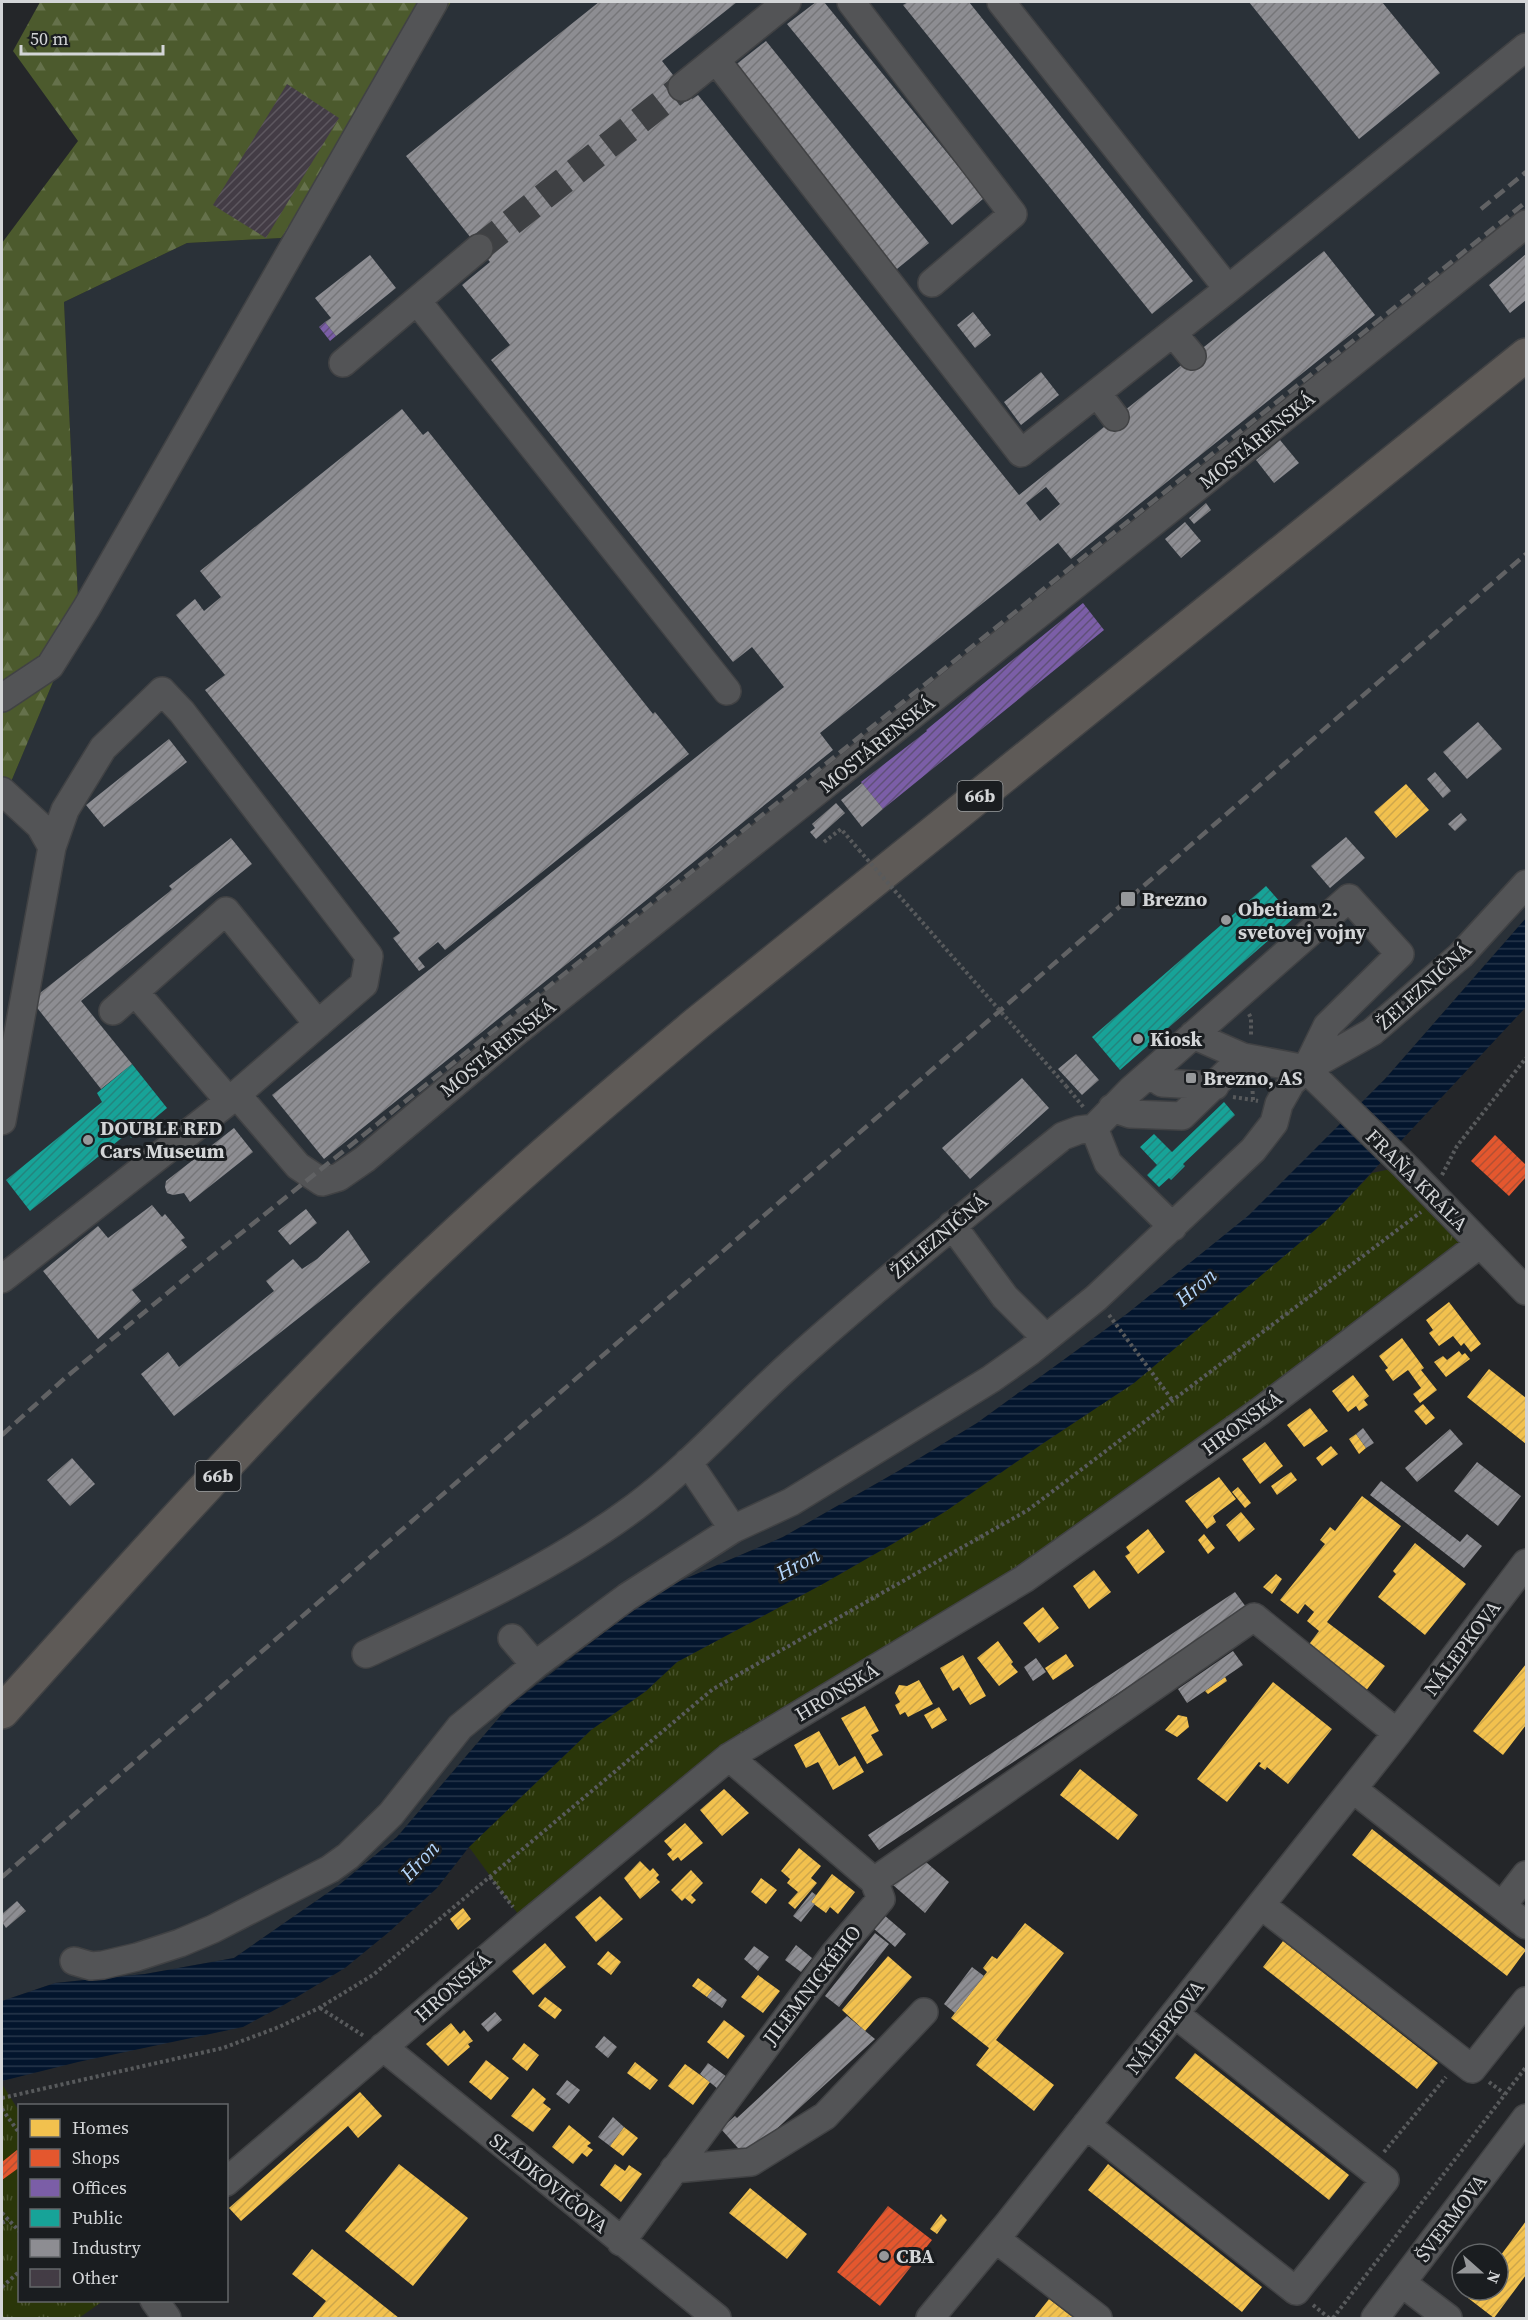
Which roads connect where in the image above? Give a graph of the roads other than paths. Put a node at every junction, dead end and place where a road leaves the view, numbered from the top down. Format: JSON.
{"nodes":[{"id":1,"x":434,"y":2,"type":"edge"},
{"id":2,"x":850,"y":2,"type":"edge"},
{"id":3,"x":1001,"y":2,"type":"edge"},
{"id":4,"x":795,"y":5,"type":"edge"},
{"id":5,"x":1527,"y":47,"type":"edge"},
{"id":6,"x":716,"y":60,"type":"junction"},
{"id":7,"x":682,"y":87,"type":"tunnel mouth"},
{"id":8,"x":1527,"y":224,"type":"edge"},
{"id":9,"x":479,"y":248,"type":"tunnel mouth"},
{"id":10,"x":932,"y":283,"type":"dead end"},
{"id":11,"x":1228,"y":289,"type":"junction"},
{"id":12,"x":417,"y":301,"type":"junction"},
{"id":13,"x":1173,"y":333,"type":"junction"},
{"id":14,"x":1527,"y":355,"type":"edge"},
{"id":15,"x":1192,"y":356,"type":"dead end"},
{"id":16,"x":343,"y":363,"type":"dead end"},
{"id":17,"x":1097,"y":393,"type":"junction"},
{"id":18,"x":1116,"y":417,"type":"dead end"},
{"id":19,"x":727,"y":691,"type":"dead end"},
{"id":20,"x":2,"y":698,"type":"edge"},
{"id":21,"x":2,"y":791,"type":"edge"},
{"id":22,"x":52,"y":847,"type":"junction"},
{"id":23,"x":1527,"y":884,"type":"edge"},
{"id":24,"x":135,"y":992,"type":"junction"},
{"id":25,"x":113,"y":1011,"type":"dead end"},
{"id":26,"x":318,"y":1024,"type":"junction"},
{"id":27,"x":1193,"y":1035,"type":"junction"},
{"id":28,"x":1306,"y":1069,"type":"junction"},
{"id":29,"x":1221,"y":1080,"type":"junction"},
{"id":30,"x":1140,"y":1083,"type":"junction"},
{"id":31,"x":233,"y":1098,"type":"junction"},
{"id":32,"x":2,"y":1121,"type":"edge"},
{"id":33,"x":1094,"y":1128,"type":"junction"},
{"id":34,"x":952,"y":1225,"type":"junction"},
{"id":35,"x":1173,"y":1227,"type":"junction"},
{"id":36,"x":1480,"y":1244,"type":"junction"},
{"id":37,"x":2,"y":1279,"type":"edge"},
{"id":38,"x":1525,"y":1286,"type":"edge"},
{"id":39,"x":1046,"y":1338,"type":"junction"},
{"id":40,"x":688,"y":1462,"type":"junction"},
{"id":41,"x":733,"y":1529,"type":"junction"},
{"id":42,"x":1527,"y":1563,"type":"edge"},
{"id":43,"x":512,"y":1638,"type":"dead end"},
{"id":44,"x":366,"y":1654,"type":"dead end"},
{"id":45,"x":535,"y":1665,"type":"junction"},
{"id":46,"x":2,"y":1712,"type":"edge"},
{"id":47,"x":1397,"y":1733,"type":"junction"},
{"id":48,"x":729,"y":1757,"type":"junction"},
{"id":49,"x":1353,"y":1789,"type":"junction"},
{"id":50,"x":1527,"y":1875,"type":"edge"},
{"id":51,"x":874,"y":1881,"type":"junction"},
{"id":52,"x":1261,"y":1905,"type":"junction"},
{"id":53,"x":1502,"y":1906,"type":"junction"},
{"id":54,"x":1527,"y":1925,"type":"edge"},
{"id":55,"x":74,"y":1961,"type":"dead end"},
{"id":56,"x":1527,"y":2001,"type":"edge"},
{"id":57,"x":924,"y":2012,"type":"dead end"},
{"id":58,"x":1175,"y":2014,"type":"junction"},
{"id":59,"x":383,"y":2047,"type":"junction"},
{"id":60,"x":1527,"y":2118,"type":"edge"},
{"id":61,"x":1086,"y":2125,"type":"junction"},
{"id":62,"x":674,"y":2169,"type":"junction"},
{"id":63,"x":228,"y":2180,"type":"edge"},
{"id":64,"x":996,"y":2239,"type":"junction"},
{"id":65,"x":621,"y":2242,"type":"junction"},
{"id":66,"x":1402,"y":2283,"type":"junction"},
{"id":67,"x":155,"y":2302,"type":"edge"},
{"id":68,"x":167,"y":2319,"type":"edge"},
{"id":69,"x":717,"y":2319,"type":"edge"},
{"id":70,"x":930,"y":2319,"type":"edge"},
{"id":71,"x":1098,"y":2319,"type":"edge"},
{"id":72,"x":1375,"y":2319,"type":"edge"},
{"id":73,"x":1448,"y":2319,"type":"edge"}],
"edges":[{"from":1,"to":20,"type":"street"},
{"from":2,"to":10,"type":"street"},
{"from":3,"to":11,"type":"street"},
{"from":4,"to":6,"type":"street"},
{"from":5,"to":11,"type":"street"},
{"from":6,"to":7,"type":"street"},
{"from":6,"to":17,"type":"street"},
{"from":8,"to":31,"type":"street","name":"MOSTÁRENSKÁ"},
{"from":9,"to":12,"type":"street"},
{"from":11,"to":13,"type":"street"},
{"from":12,"to":16,"type":"street"},
{"from":12,"to":19,"type":"street"},
{"from":13,"to":15,"type":"street"},
{"from":13,"to":17,"type":"street"},
{"from":14,"to":46,"type":"main road","number":"66b"},
{"from":17,"to":18,"type":"street"},
{"from":21,"to":22,"type":"street"},
{"from":22,"to":26,"type":"street"},
{"from":22,"to":32,"type":"street"},
{"from":23,"to":28,"type":"street","name":"ŽELEZNIČNÁ"},
{"from":24,"to":25,"type":"street"},
{"from":24,"to":26,"type":"street"},
{"from":24,"to":31,"type":"street","name":"MOSTÁRENSKÁ"},
{"from":26,"to":31,"type":"street"},
{"from":27,"to":28,"type":"street","name":"ŽELEZNIČNÁ"},
{"from":27,"to":29,"type":"street"},
{"from":27,"to":30,"type":"street","name":"ŽELEZNIČNÁ"},
{"from":28,"to":29,"type":"street"},
{"from":28,"to":35,"type":"street"},
{"from":28,"to":36,"type":"street","name":"FRAŇA KRÁĽA"},
{"from":29,"to":30,"type":"street"},
{"from":29,"to":30,"type":"street"},
{"from":30,"to":33,"type":"street","name":"ŽELEZNIČNÁ"},
{"from":31,"to":37,"type":"street"},
{"from":33,"to":34,"type":"street","name":"ŽELEZNIČNÁ"},
{"from":33,"to":35,"type":"street"},
{"from":34,"to":39,"type":"street"},
{"from":34,"to":40,"type":"street","name":"ŽELEZNIČNÁ"},
{"from":35,"to":39,"type":"street"},
{"from":36,"to":38,"type":"street","name":"FRAŇA KRÁĽA"},
{"from":36,"to":48,"type":"street","name":"HRONSKÁ"},
{"from":39,"to":41,"type":"street"},
{"from":40,"to":41,"type":"street"},
{"from":40,"to":44,"type":"street","name":"ŽELEZNIČNÁ"},
{"from":41,"to":45,"type":"street"},
{"from":42,"to":47,"type":"street","name":"NÁLEPKOVA"},
{"from":43,"to":45,"type":"street"},
{"from":45,"to":55,"type":"street"},
{"from":47,"to":49,"type":"street","name":"NÁLEPKOVA"},
{"from":47,"to":51,"type":"street"},
{"from":48,"to":51,"type":"street"},
{"from":48,"to":59,"type":"street","name":"HRONSKÁ"},
{"from":49,"to":52,"type":"street","name":"NÁLEPKOVA"},
{"from":49,"to":53,"type":"street"},
{"from":50,"to":53,"type":"street"},
{"from":51,"to":62,"type":"street","name":"JILEMNICKÉHO"},
{"from":52,"to":56,"type":"street"},
{"from":52,"to":58,"type":"street","name":"NÁLEPKOVA"},
{"from":53,"to":54,"type":"street"},
{"from":57,"to":62,"type":"street"},
{"from":58,"to":61,"type":"street","name":"NÁLEPKOVA"},
{"from":58,"to":61,"type":"street"},
{"from":59,"to":63,"type":"street","name":"HRONSKÁ"},
{"from":59,"to":65,"type":"street","name":"SLÁDKOVIČOVA"},
{"from":60,"to":66,"type":"street","name":"ŠVERMOVA"},
{"from":61,"to":64,"type":"street","name":"NÁLEPKOVA"},
{"from":62,"to":65,"type":"street","name":"JILEMNICKÉHO"},
{"from":64,"to":70,"type":"street","name":"NÁLEPKOVA"},
{"from":64,"to":71,"type":"street"},
{"from":65,"to":69,"type":"street","name":"SLÁDKOVIČOVA"},
{"from":66,"to":72,"type":"street","name":"ŠVERMOVA"},
{"from":66,"to":73,"type":"street"},
{"from":67,"to":68,"type":"street"}]}
